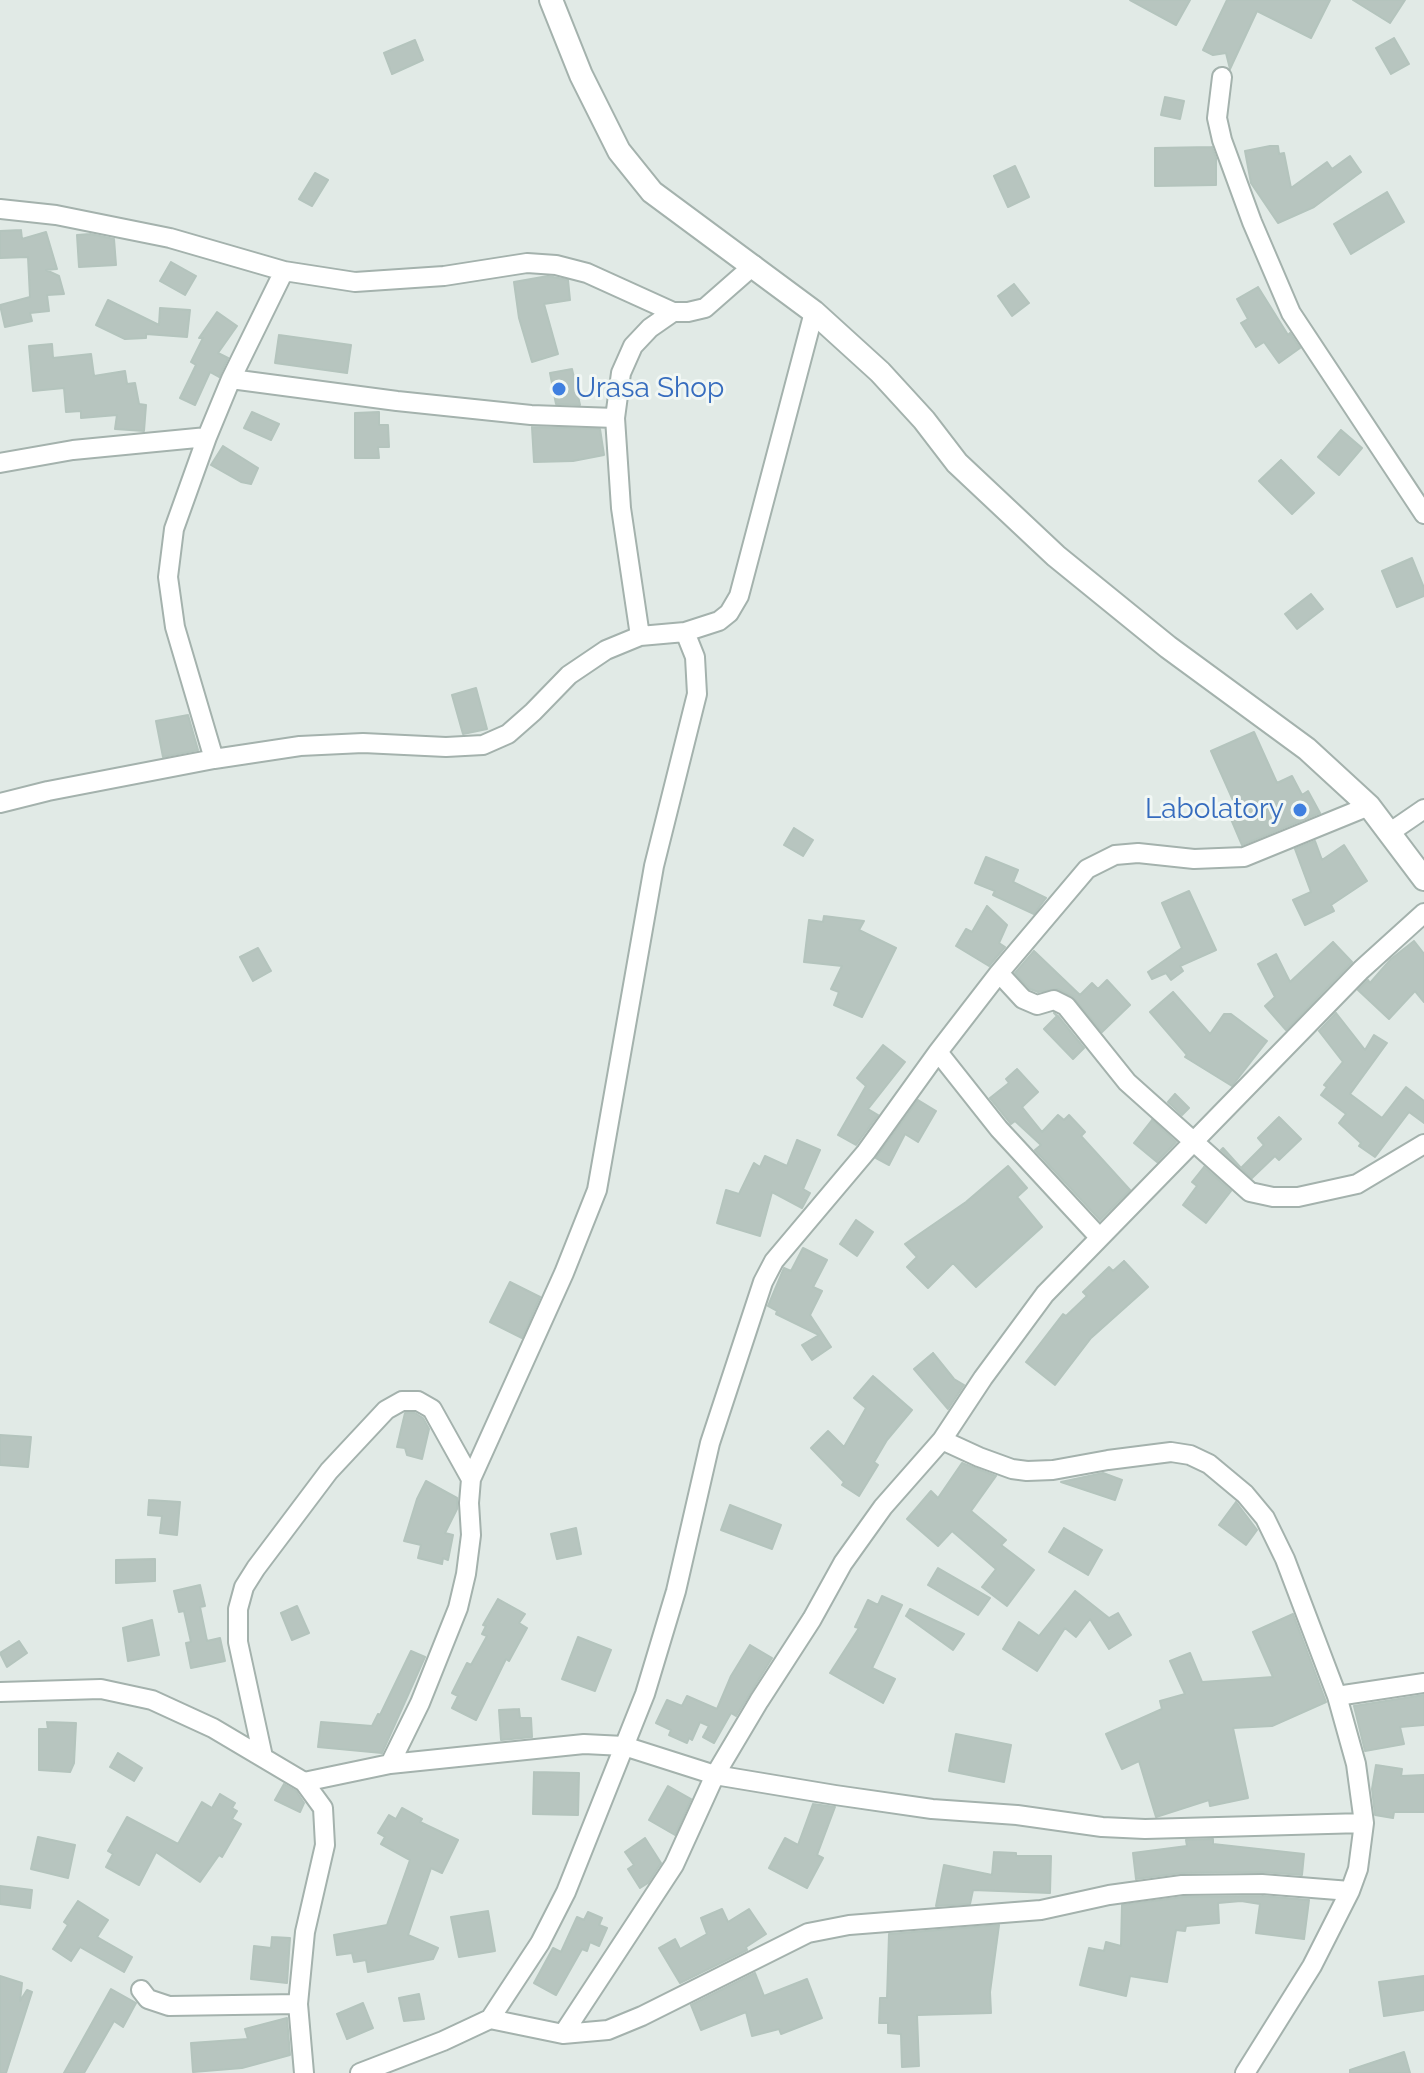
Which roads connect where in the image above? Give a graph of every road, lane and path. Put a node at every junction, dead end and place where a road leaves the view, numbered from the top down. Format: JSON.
{"nodes":[{"id":1,"x":551,"y":0,"type":"edge"},
{"id":2,"x":1222,"y":77,"type":"dead end"},
{"id":3,"x":0,"y":209,"type":"edge"},
{"id":4,"x":754,"y":265,"type":"junction"},
{"id":5,"x":284,"y":271,"type":"junction"},
{"id":6,"x":673,"y":312,"type":"junction"},
{"id":7,"x":814,"y":312,"type":"junction"},
{"id":8,"x":231,"y":379,"type":"junction"},
{"id":9,"x":615,"y":418,"type":"junction"},
{"id":10,"x":207,"y":437,"type":"junction"},
{"id":11,"x":0,"y":463,"type":"edge"},
{"id":12,"x":1424,"y":514,"type":"edge"},
{"id":13,"x":685,"y":632,"type":"junction"},
{"id":14,"x":640,"y":636,"type":"junction"},
{"id":15,"x":214,"y":759,"type":"junction"},
{"id":16,"x":0,"y":803,"type":"edge"},
{"id":17,"x":1369,"y":806,"type":"junction"},
{"id":18,"x":1424,"y":809,"type":"edge"},
{"id":19,"x":1389,"y":833,"type":"junction"},
{"id":20,"x":1424,"y":879,"type":"edge"},
{"id":21,"x":1424,"y":913,"type":"edge"},
{"id":22,"x":999,"y":973,"type":"junction"},
{"id":23,"x":938,"y":1052,"type":"junction"},
{"id":24,"x":1194,"y":1141,"type":"junction"},
{"id":25,"x":1424,"y":1144,"type":"edge"},
{"id":26,"x":1099,"y":1237,"type":"junction"},
{"id":27,"x":942,"y":1440,"type":"junction"},
{"id":28,"x":471,"y":1479,"type":"junction"},
{"id":29,"x":1424,"y":1683,"type":"edge"},
{"id":30,"x":0,"y":1692,"type":"edge"},
{"id":31,"x":1337,"y":1696,"type":"junction"},
{"id":32,"x":624,"y":1746,"type":"junction"},
{"id":33,"x":263,"y":1757,"type":"junction"},
{"id":34,"x":390,"y":1764,"type":"junction"},
{"id":35,"x":715,"y":1775,"type":"junction"},
{"id":36,"x":304,"y":1782,"type":"junction"},
{"id":37,"x":1364,"y":1823,"type":"junction"},
{"id":38,"x":1350,"y":1891,"type":"junction"},
{"id":39,"x":141,"y":1990,"type":"dead end"},
{"id":40,"x":298,"y":2004,"type":"junction"},
{"id":41,"x":490,"y":2019,"type":"junction"},
{"id":42,"x":563,"y":2034,"type":"junction"},
{"id":43,"x":304,"y":2073,"type":"edge"},
{"id":44,"x":360,"y":2073,"type":"edge"},
{"id":45,"x":1245,"y":2073,"type":"edge"}],
"edges":[{"from":1,"to":4,"type":"street"},
{"from":2,"to":12,"type":"street"},
{"from":3,"to":5,"type":"street"},
{"from":4,"to":6,"type":"street"},
{"from":4,"to":7,"type":"street"},
{"from":5,"to":6,"type":"street"},
{"from":5,"to":8,"type":"street"},
{"from":6,"to":9,"type":"street"},
{"from":7,"to":13,"type":"street"},
{"from":7,"to":17,"type":"street"},
{"from":8,"to":9,"type":"street"},
{"from":8,"to":10,"type":"street"},
{"from":9,"to":14,"type":"street"},
{"from":10,"to":11,"type":"street"},
{"from":10,"to":15,"type":"street"},
{"from":13,"to":14,"type":"street"},
{"from":13,"to":28,"type":"street"},
{"from":14,"to":15,"type":"street"},
{"from":15,"to":16,"type":"street"},
{"from":17,"to":19,"type":"street"},
{"from":17,"to":22,"type":"street"},
{"from":18,"to":19,"type":"street"},
{"from":19,"to":20,"type":"street"},
{"from":21,"to":24,"type":"street"},
{"from":22,"to":23,"type":"street"},
{"from":22,"to":24,"type":"street"},
{"from":23,"to":26,"type":"street"},
{"from":23,"to":32,"type":"street"},
{"from":24,"to":25,"type":"street"},
{"from":24,"to":26,"type":"street"},
{"from":26,"to":27,"type":"street"},
{"from":27,"to":31,"type":"street"},
{"from":27,"to":35,"type":"street"},
{"from":28,"to":33,"type":"street"},
{"from":28,"to":34,"type":"street"},
{"from":29,"to":31,"type":"street"},
{"from":30,"to":33,"type":"street"},
{"from":31,"to":37,"type":"street"},
{"from":32,"to":34,"type":"street"},
{"from":32,"to":35,"type":"street"},
{"from":32,"to":41,"type":"street"},
{"from":33,"to":36,"type":"street"},
{"from":34,"to":36,"type":"street"},
{"from":35,"to":37,"type":"street"},
{"from":35,"to":42,"type":"street"},
{"from":36,"to":40,"type":"street"},
{"from":37,"to":38,"type":"street"},
{"from":38,"to":42,"type":"street"},
{"from":38,"to":45,"type":"street"},
{"from":39,"to":40,"type":"street"},
{"from":40,"to":43,"type":"street"},
{"from":41,"to":42,"type":"street"},
{"from":41,"to":44,"type":"street"}]}
